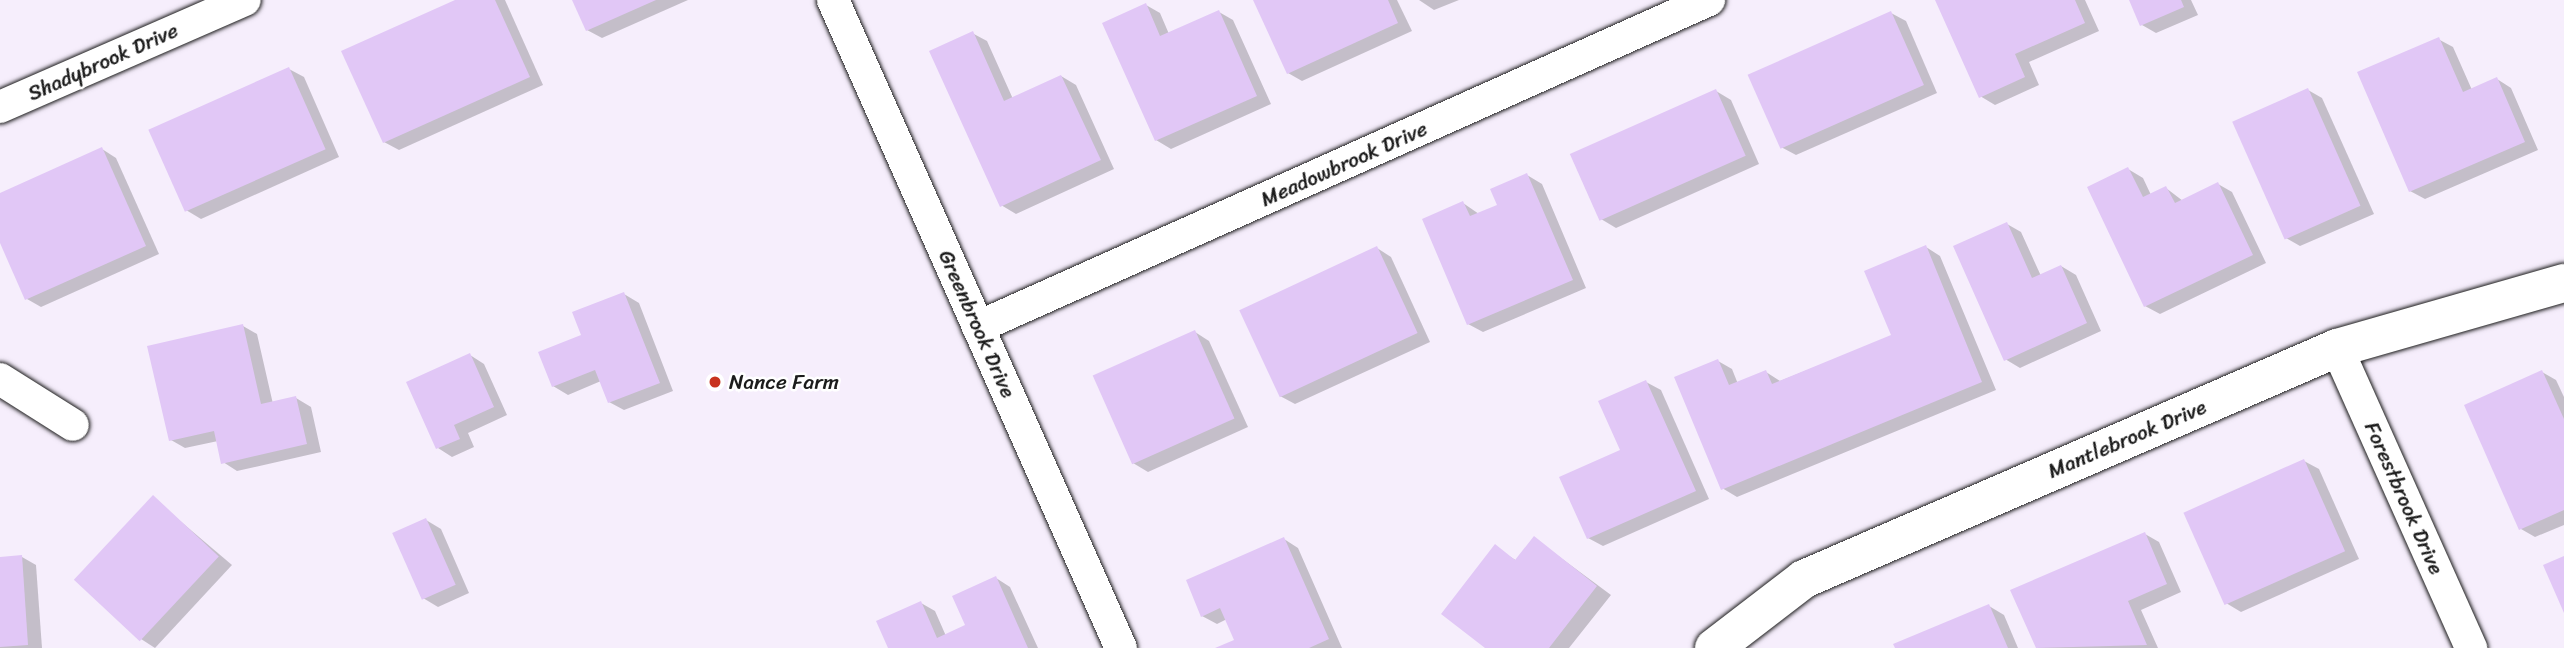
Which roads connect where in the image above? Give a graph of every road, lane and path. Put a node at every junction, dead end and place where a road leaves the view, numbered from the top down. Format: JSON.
{"nodes":[{"id":1,"x":245,"y":0,"type":"edge"},
{"id":2,"x":832,"y":0,"type":"edge"},
{"id":3,"x":1709,"y":0,"type":"edge"},
{"id":4,"x":0,"y":107,"type":"edge"},
{"id":5,"x":2564,"y":283,"type":"edge"},
{"id":6,"x":978,"y":327,"type":"junction"},
{"id":7,"x":2337,"y":348,"type":"junction"},
{"id":8,"x":0,"y":379,"type":"edge"},
{"id":9,"x":73,"y":425,"type":"dead end"},
{"id":10,"x":1121,"y":648,"type":"edge"},
{"id":11,"x":1714,"y":648,"type":"edge"},
{"id":12,"x":2471,"y":648,"type":"edge"}],
"edges":[{"from":1,"to":4,"type":"street","name":"Shadybrook Drive"},
{"from":2,"to":6,"type":"street","name":"Greenbrook Drive"},
{"from":3,"to":6,"type":"street","name":"Meadowbrook Drive"},
{"from":5,"to":7,"type":"street","name":"Mantlebrook Drive"},
{"from":6,"to":10,"type":"street","name":"Greenbrook Drive"},
{"from":7,"to":11,"type":"street","name":"Mantlebrook Drive"},
{"from":7,"to":12,"type":"street","name":"Forestbrook Drive"},
{"from":8,"to":9,"type":"street"}]}
